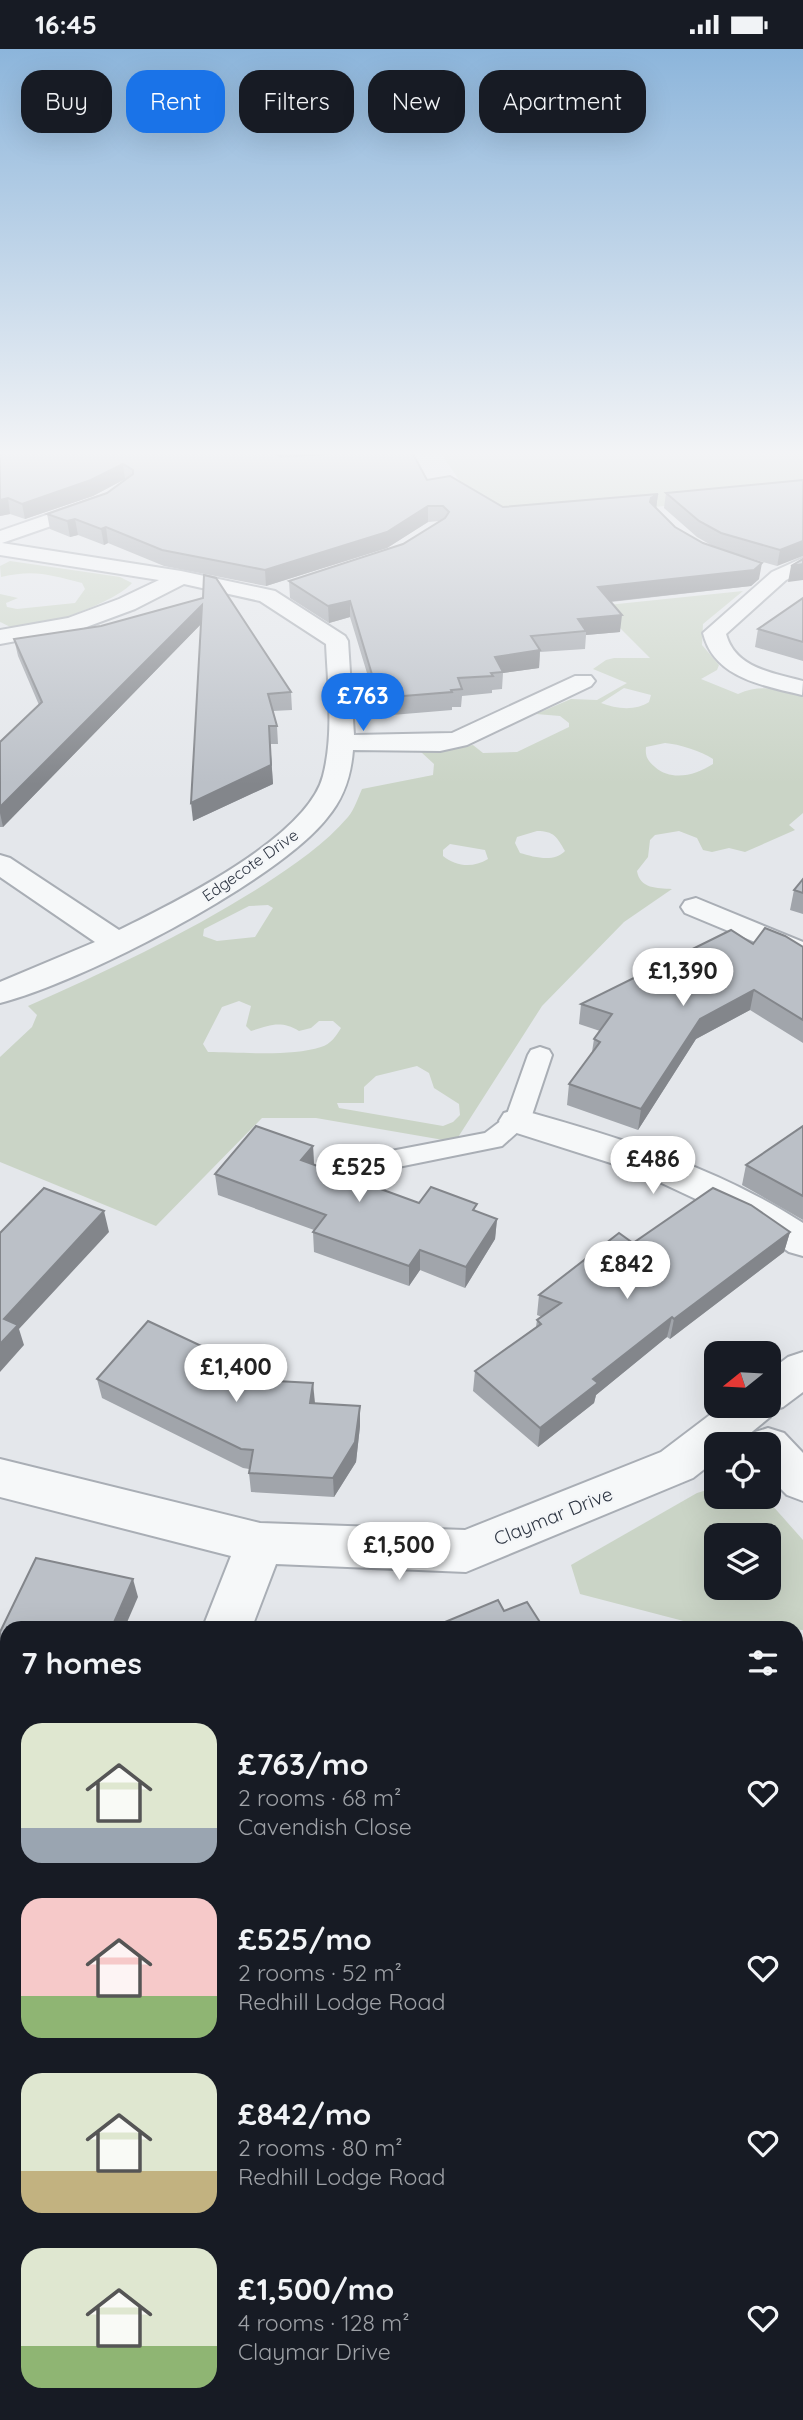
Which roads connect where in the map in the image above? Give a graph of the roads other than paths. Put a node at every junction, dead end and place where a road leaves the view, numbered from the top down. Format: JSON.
{"nodes":[{"id":1,"x":91,"y":563,"type":"edge"},
{"id":2,"x":803,"y":564,"type":"edge"},
{"id":3,"x":752,"y":569,"type":"edge"},
{"id":4,"x":181,"y":576,"type":"junction"},
{"id":5,"x":779,"y":576,"type":"junction"},
{"id":6,"x":292,"y":588,"type":"edge"},
{"id":7,"x":267,"y":596,"type":"junction"},
{"id":8,"x":0,"y":637,"type":"edge"},
{"id":9,"x":583,"y":681,"type":"dead end"},
{"id":10,"x":802,"y":688,"type":"edge"},
{"id":11,"x":340,"y":742,"type":"junction"},
{"id":12,"x":0,"y":864,"type":"edge"},
{"id":13,"x":696,"y":907,"type":"dead end"},
{"id":14,"x":117,"y":943,"type":"junction"},
{"id":15,"x":803,"y":953,"type":"edge"},
{"id":16,"x":0,"y":993,"type":"edge"},
{"id":17,"x":540,"y":1055,"type":"dead end"},
{"id":18,"x":517,"y":1121,"type":"junction"},
{"id":19,"x":344,"y":1169,"type":"dead end"},
{"id":20,"x":803,"y":1242,"type":"edge"},
{"id":21,"x":803,"y":1369,"type":"edge"},
{"id":22,"x":760,"y":1421,"type":"edge"},
{"id":23,"x":0,"y":1478,"type":"edge"},
{"id":24,"x":803,"y":1482,"type":"edge"},
{"id":25,"x":260,"y":1543,"type":"junction"},
{"id":26,"x":230,"y":1621,"type":"edge"}],
"edges":[{"from":1,"to":4,"type":"street","name":"Edgecote Drive"},
{"from":2,"to":5,"type":"street"},
{"from":3,"to":5,"type":"street"},
{"from":4,"to":7,"type":"street","name":"Edgecote Drive"},
{"from":4,"to":8,"type":"street"},
{"from":5,"to":10,"type":"street"},
{"from":6,"to":7,"type":"street"},
{"from":7,"to":11,"type":"street","name":"Edgecote Drive"},
{"from":9,"to":11,"type":"street"},
{"from":11,"to":14,"type":"street","name":"Edgecote Drive"},
{"from":12,"to":14,"type":"street"},
{"from":13,"to":15,"type":"street"},
{"from":14,"to":16,"type":"street","name":"Edgecote Drive"},
{"from":17,"to":18,"type":"lane"},
{"from":18,"to":19,"type":"lane"},
{"from":18,"to":20,"type":"street"},
{"from":21,"to":22,"type":"street","name":"Claymar Drive"},
{"from":22,"to":24,"type":"street"},
{"from":22,"to":25,"type":"street","name":"Claymar Drive"},
{"from":23,"to":25,"type":"street","name":"Claymar Drive"},
{"from":25,"to":26,"type":"street"}]}
